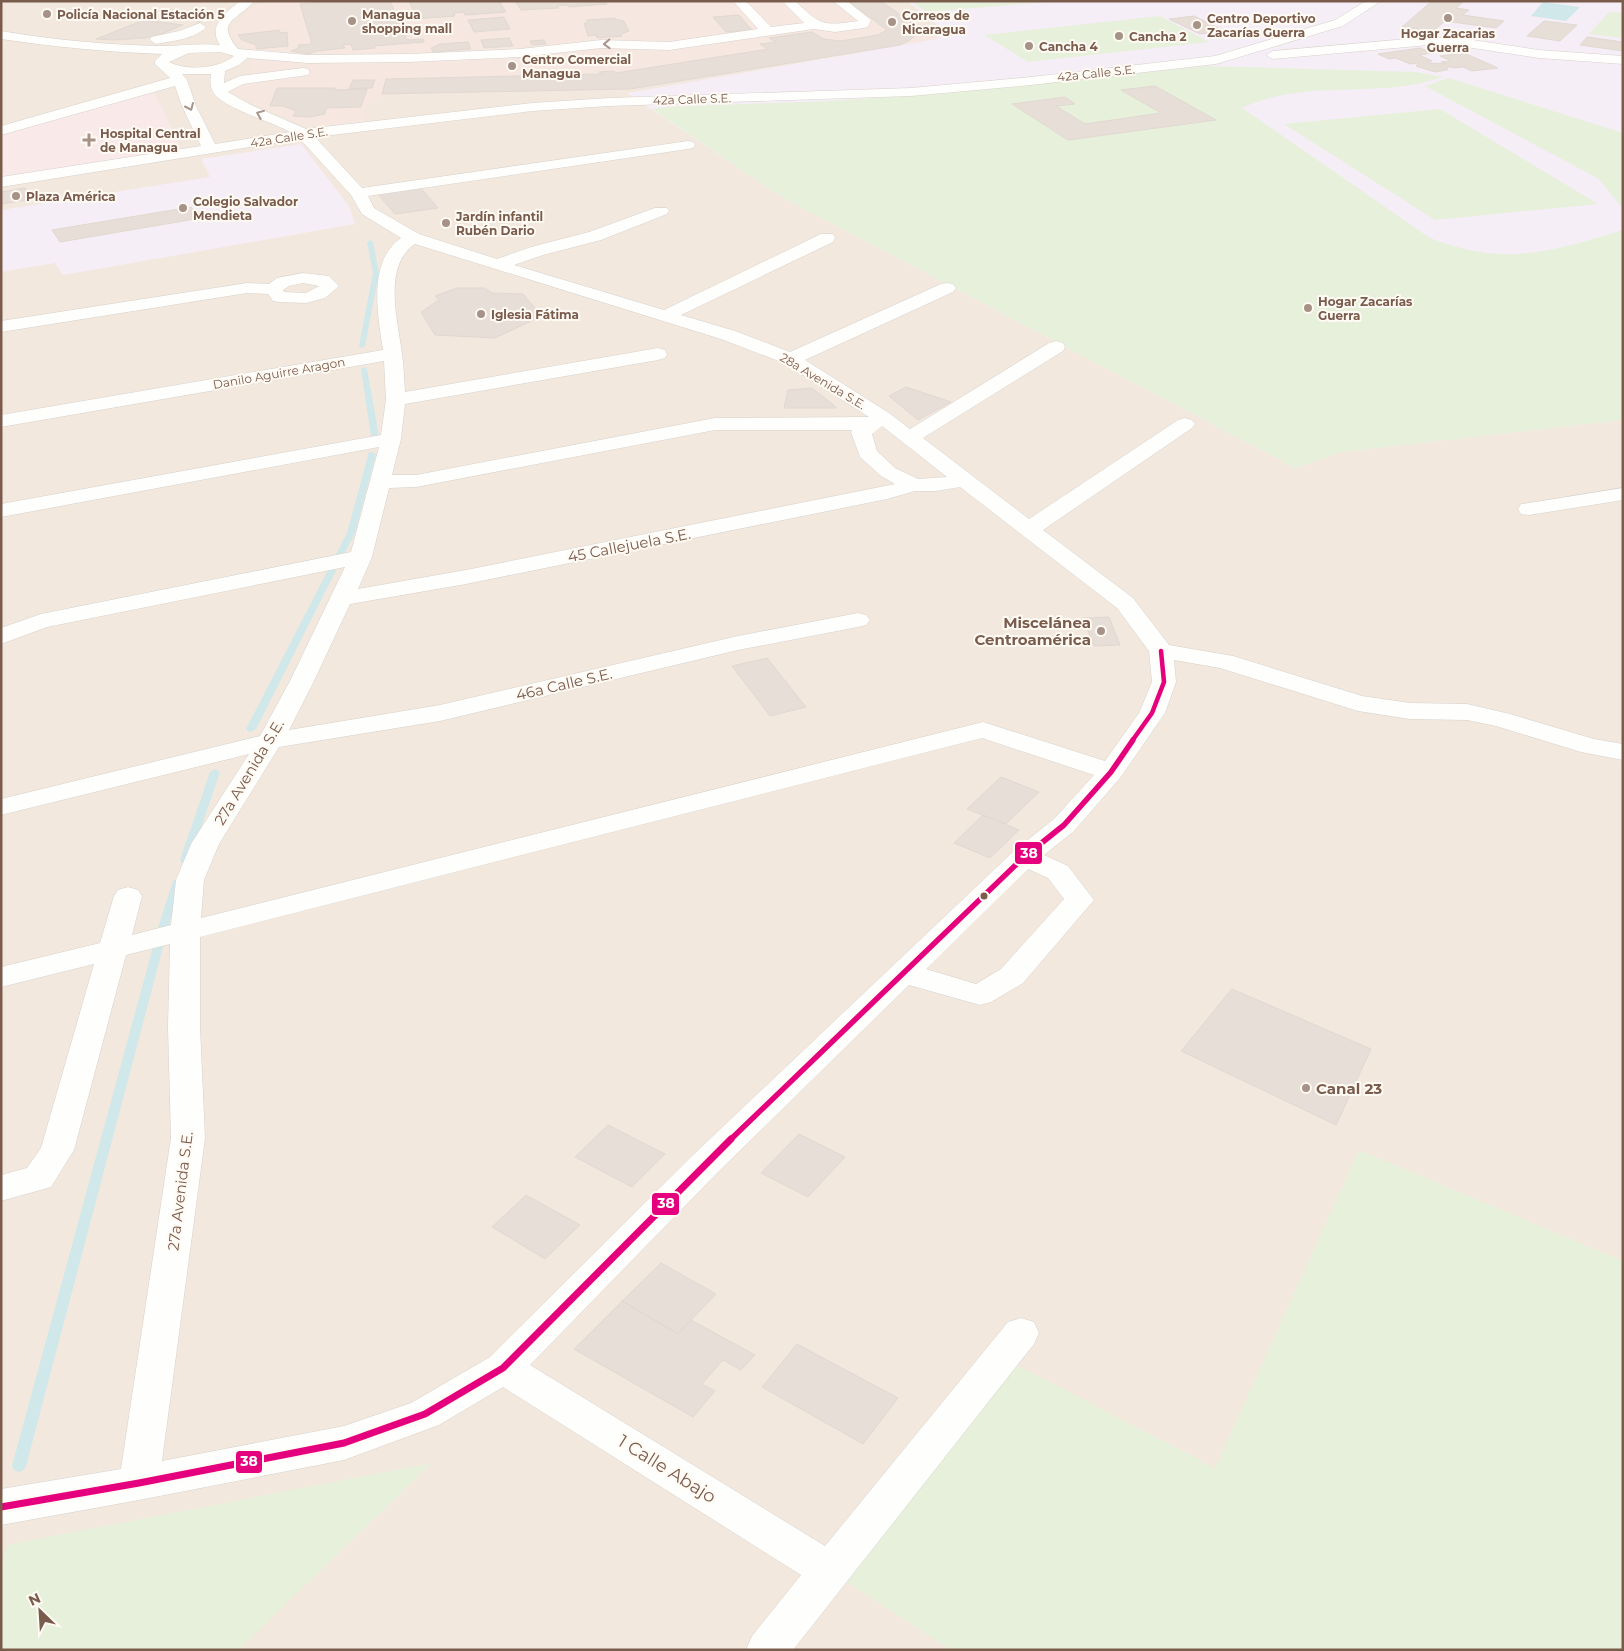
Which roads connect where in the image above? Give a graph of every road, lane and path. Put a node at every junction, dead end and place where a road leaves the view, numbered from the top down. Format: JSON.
{"nodes":[{"id":1,"x":248,"y":1,"type":"edge"},
{"id":2,"x":739,"y":1,"type":"edge"},
{"id":3,"x":788,"y":1,"type":"edge"},
{"id":4,"x":839,"y":1,"type":"edge"},
{"id":5,"x":1375,"y":1,"type":"edge"},
{"id":6,"x":164,"y":13,"type":"dead end"},
{"id":7,"x":207,"y":19,"type":"junction"},
{"id":8,"x":1339,"y":22,"type":"junction"},
{"id":9,"x":814,"y":25,"type":"junction"},
{"id":10,"x":1356,"y":28,"type":"dead end"},
{"id":11,"x":768,"y":32,"type":"junction"},
{"id":12,"x":1372,"y":34,"type":"dead end"},
{"id":13,"x":1,"y":35,"type":"edge"},
{"id":14,"x":53,"y":43,"type":"junction"},
{"id":15,"x":1396,"y":43,"type":"junction"},
{"id":16,"x":112,"y":47,"type":"junction"},
{"id":17,"x":655,"y":47,"type":"junction"},
{"id":18,"x":187,"y":50,"type":"junction"},
{"id":19,"x":236,"y":52,"type":"junction"},
{"id":20,"x":615,"y":58,"type":"dead end"},
{"id":21,"x":1216,"y":60,"type":"junction"},
{"id":22,"x":1623,"y":60,"type":"edge"},
{"id":23,"x":568,"y":61,"type":"dead end"},
{"id":24,"x":164,"y":66,"type":"junction"},
{"id":25,"x":223,"y":67,"type":"junction"},
{"id":26,"x":374,"y":67,"type":"junction"},
{"id":27,"x":180,"y":80,"type":"junction"},
{"id":28,"x":219,"y":91,"type":"junction"},
{"id":29,"x":17,"y":113,"type":"dead end"},
{"id":30,"x":40,"y":120,"type":"junction"},
{"id":31,"x":1,"y":130,"type":"edge"},
{"id":32,"x":304,"y":134,"type":"junction"},
{"id":33,"x":688,"y":145,"type":"dead end"},
{"id":34,"x":211,"y":150,"type":"junction"},
{"id":35,"x":178,"y":155,"type":"junction"},
{"id":36,"x":155,"y":173,"type":"dead end"},
{"id":37,"x":54,"y":174,"type":"junction"},
{"id":38,"x":1,"y":182,"type":"edge"},
{"id":39,"x":80,"y":185,"type":"dead end"},
{"id":40,"x":358,"y":193,"type":"junction"},
{"id":41,"x":661,"y":211,"type":"dead end"},
{"id":42,"x":413,"y":238,"type":"junction"},
{"id":43,"x":827,"y":238,"type":"dead end"},
{"id":44,"x":496,"y":265,"type":"junction"},
{"id":45,"x":946,"y":288,"type":"dead end"},
{"id":46,"x":273,"y":289,"type":"dead end"},
{"id":47,"x":665,"y":316,"type":"junction"},
{"id":48,"x":1,"y":327,"type":"edge"},
{"id":49,"x":1056,"y":347,"type":"dead end"},
{"id":50,"x":393,"y":354,"type":"junction"},
{"id":51,"x":658,"y":354,"type":"dead end"},
{"id":52,"x":791,"y":359,"type":"junction"},
{"id":53,"x":396,"y":400,"type":"junction"},
{"id":54,"x":877,"y":420,"type":"junction"},
{"id":55,"x":1,"y":421,"type":"edge"},
{"id":56,"x":1185,"y":424,"type":"dead end"},
{"id":57,"x":908,"y":438,"type":"junction"},
{"id":58,"x":388,"y":440,"type":"junction"},
{"id":59,"x":965,"y":480,"type":"junction"},
{"id":60,"x":380,"y":482,"type":"junction"},
{"id":61,"x":914,"y":485,"type":"junction"},
{"id":62,"x":1623,"y":494,"type":"edge"},
{"id":63,"x":1529,"y":509,"type":"dead end"},
{"id":64,"x":1,"y":511,"type":"edge"},
{"id":65,"x":1028,"y":530,"type":"junction"},
{"id":66,"x":353,"y":558,"type":"junction"},
{"id":67,"x":342,"y":598,"type":"junction"},
{"id":68,"x":858,"y":620,"type":"dead end"},
{"id":69,"x":1,"y":637,"type":"edge"},
{"id":70,"x":1161,"y":651,"type":"junction"},
{"id":71,"x":265,"y":743,"type":"junction"},
{"id":72,"x":1623,"y":752,"type":"edge"},
{"id":73,"x":1111,"y":772,"type":"junction"},
{"id":74,"x":1,"y":807,"type":"edge"},
{"id":75,"x":1024,"y":857,"type":"junction"},
{"id":76,"x":128,"y":896,"type":"dead end"},
{"id":77,"x":177,"y":933,"type":"junction"},
{"id":78,"x":127,"y":945,"type":"junction"},
{"id":79,"x":904,"y":973,"type":"junction"},
{"id":80,"x":1,"y":977,"type":"edge"},
{"id":81,"x":1,"y":1188,"type":"edge"},
{"id":82,"x":1021,"y":1333,"type":"dead end"},
{"id":83,"x":504,"y":1368,"type":"junction"},
{"id":84,"x":139,"y":1483,"type":"junction"},
{"id":85,"x":1,"y":1507,"type":"edge"},
{"id":86,"x":830,"y":1571,"type":"junction"},
{"id":87,"x":767,"y":1650,"type":"edge"}],
"edges":[{"from":1,"to":19,"type":"street"},
{"from":2,"to":11,"type":"street"},
{"from":3,"to":9,"type":"street"},
{"from":4,"to":9,"type":"street"},
{"from":5,"to":8,"type":"street","name":"42a Calle S.E."},
{"from":6,"to":7,"type":"street"},
{"from":7,"to":16,"type":"street"},
{"from":7,"to":18,"type":"street"},
{"from":8,"to":10,"type":"street"},
{"from":8,"to":21,"type":"street","name":"42a Calle S.E."},
{"from":9,"to":11,"type":"street"},
{"from":11,"to":17,"type":"street"},
{"from":12,"to":15,"type":"street"},
{"from":13,"to":14,"type":"street"},
{"from":14,"to":16,"type":"street"},
{"from":14,"to":24,"type":"street"},
{"from":15,"to":21,"type":"street"},
{"from":15,"to":22,"type":"street"},
{"from":16,"to":18,"type":"street"},
{"from":17,"to":19,"type":"street","one_way":true},
{"from":17,"to":20,"type":"street"},
{"from":18,"to":19,"type":"street"},
{"from":18,"to":24,"type":"street"},
{"from":19,"to":25,"type":"street"},
{"from":21,"to":32,"type":"street","name":"42a Calle S.E."},
{"from":23,"to":26,"type":"street"},
{"from":24,"to":25,"type":"street"},
{"from":24,"to":27,"type":"street"},
{"from":25,"to":26,"type":"street"},
{"from":25,"to":28,"type":"street"},
{"from":26,"to":28,"type":"street"},
{"from":27,"to":30,"type":"street"},
{"from":27,"to":34,"type":"street","one_way":true},
{"from":32,"to":28,"type":"street","one_way":true},
{"from":29,"to":30,"type":"street"},
{"from":30,"to":31,"type":"street"},
{"from":32,"to":34,"type":"street","name":"42a Calle S.E."},
{"from":32,"to":40,"type":"street"},
{"from":33,"to":40,"type":"street"},
{"from":34,"to":35,"type":"street","name":"42a Calle S.E."},
{"from":35,"to":36,"type":"street"},
{"from":35,"to":37,"type":"street","name":"42a Calle S.E."},
{"from":37,"to":38,"type":"street","name":"42a Calle S.E."},
{"from":37,"to":39,"type":"street"},
{"from":40,"to":42,"type":"street"},
{"from":41,"to":44,"type":"street"},
{"from":42,"to":44,"type":"street","name":"28a Avenida S.E."},
{"from":42,"to":50,"type":"street","name":"27a Avenida S.E."},
{"from":43,"to":47,"type":"street"},
{"from":44,"to":47,"type":"street","name":"28a Avenida S.E."},
{"from":45,"to":52,"type":"street"},
{"from":46,"to":48,"type":"street"},
{"from":47,"to":52,"type":"street","name":"28a Avenida S.E."},
{"from":49,"to":57,"type":"street"},
{"from":50,"to":53,"type":"street","name":"27a Avenida S.E."},
{"from":50,"to":55,"type":"street","name":"Danilo Aguirre Aragon"},
{"from":51,"to":53,"type":"street"},
{"from":52,"to":54,"type":"street","name":"28a Avenida S.E."},
{"from":53,"to":58,"type":"street","name":"27a Avenida S.E."},
{"from":54,"to":57,"type":"street","name":"28a Avenida S.E."},
{"from":54,"to":60,"type":"street"},
{"from":54,"to":61,"type":"street"},
{"from":56,"to":65,"type":"street"},
{"from":57,"to":59,"type":"street","name":"28a Avenida S.E."},
{"from":58,"to":60,"type":"street","name":"27a Avenida S.E."},
{"from":58,"to":64,"type":"street"},
{"from":59,"to":61,"type":"street"},
{"from":59,"to":65,"type":"street","name":"28a Avenida S.E."},
{"from":60,"to":66,"type":"street","name":"27a Avenida S.E."},
{"from":61,"to":67,"type":"street","name":"45 Callejuela S.E."},
{"from":62,"to":63,"type":"street"},
{"from":65,"to":70,"type":"street","name":"28a Avenida S.E."},
{"from":66,"to":67,"type":"street","name":"27a Avenida S.E."},
{"from":66,"to":69,"type":"street"},
{"from":67,"to":71,"type":"street","name":"27a Avenida S.E."},
{"from":68,"to":71,"type":"street","name":"46a Calle S.E."},
{"from":70,"to":72,"type":"street"},
{"from":70,"to":73,"type":"street"},
{"from":71,"to":74,"type":"street","name":"46a Calle S.E."},
{"from":71,"to":77,"type":"street","name":"27a Avenida S.E."},
{"from":73,"to":75,"type":"street"},
{"from":73,"to":77,"type":"street"},
{"from":75,"to":79,"type":"street"},
{"from":75,"to":79,"type":"street"},
{"from":76,"to":78,"type":"street"},
{"from":77,"to":78,"type":"street"},
{"from":77,"to":84,"type":"street","name":"27a Avenida S.E."},
{"from":78,"to":80,"type":"street"},
{"from":78,"to":81,"type":"street"},
{"from":79,"to":83,"type":"street"},
{"from":82,"to":86,"type":"street"},
{"from":83,"to":84,"type":"street"},
{"from":83,"to":86,"type":"street","name":"1 Calle Abajo"},
{"from":84,"to":85,"type":"street"},
{"from":86,"to":87,"type":"street"}]}
